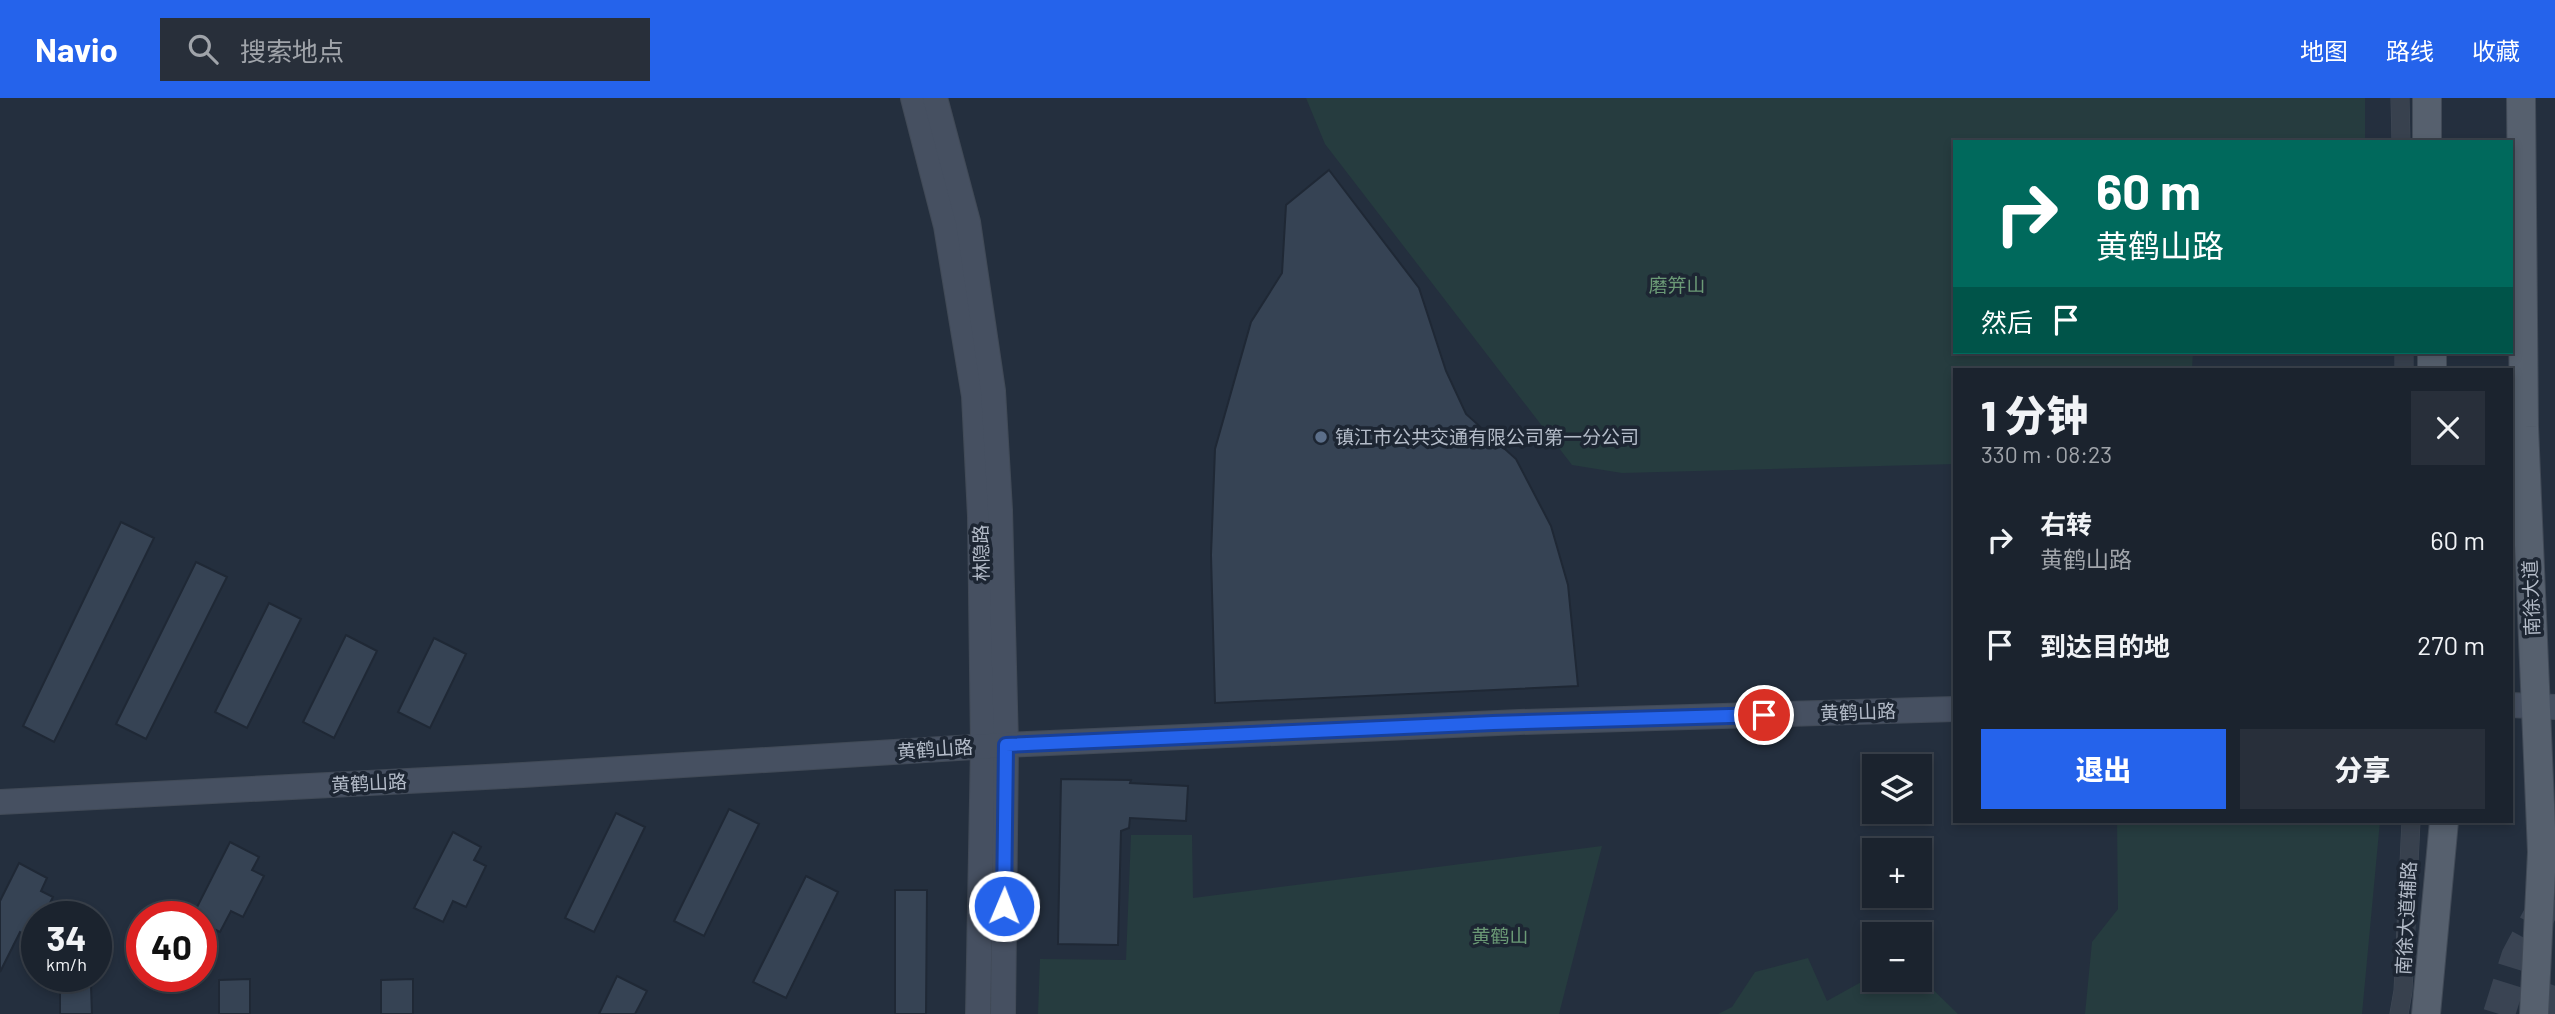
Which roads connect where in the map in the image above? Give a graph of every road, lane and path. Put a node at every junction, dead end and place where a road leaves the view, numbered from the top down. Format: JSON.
{"nodes":[{"id":1,"x":913,"y":98,"type":"edge"},
{"id":2,"x":935,"y":98,"type":"edge"},
{"id":3,"x":2400,"y":98,"type":"edge"},
{"id":4,"x":2427,"y":98,"type":"edge"},
{"id":5,"x":2521,"y":98,"type":"edge"},
{"id":6,"x":2401,"y":140,"type":"edge"},
{"id":7,"x":2427,"y":140,"type":"edge"},
{"id":8,"x":2534,"y":706,"type":"edge"},
{"id":9,"x":1953,"y":709,"type":"edge"},
{"id":10,"x":995,"y":746,"type":"junction"},
{"id":11,"x":0,"y":802,"type":"edge"},
{"id":12,"x":2411,"y":823,"type":"edge"},
{"id":13,"x":2444,"y":823,"type":"edge"},
{"id":14,"x":978,"y":1014,"type":"edge"},
{"id":15,"x":1003,"y":1014,"type":"edge"},
{"id":16,"x":2399,"y":1014,"type":"edge"},
{"id":17,"x":2426,"y":1014,"type":"edge"},
{"id":18,"x":2534,"y":1014,"type":"edge"}],
"edges":[{"from":1,"to":10,"type":"street","name":"林隐路"},
{"from":2,"to":10,"type":"street","name":"林隐路"},
{"from":3,"to":6,"type":"street"},
{"from":4,"to":7,"type":"main road"},
{"from":5,"to":8,"type":"main road","name":"南徐大道"},
{"from":8,"to":18,"type":"main road","name":"南徐大道"},
{"from":9,"to":10,"type":"street","name":"黄鹤山路"},
{"from":10,"to":11,"type":"street","name":"黄鹤山路"},
{"from":10,"to":14,"type":"street","name":"林隐路"},
{"from":10,"to":15,"type":"street","name":"林隐路"},
{"from":12,"to":16,"type":"street","name":"南徐大道辅路"},
{"from":13,"to":17,"type":"main road"}]}
